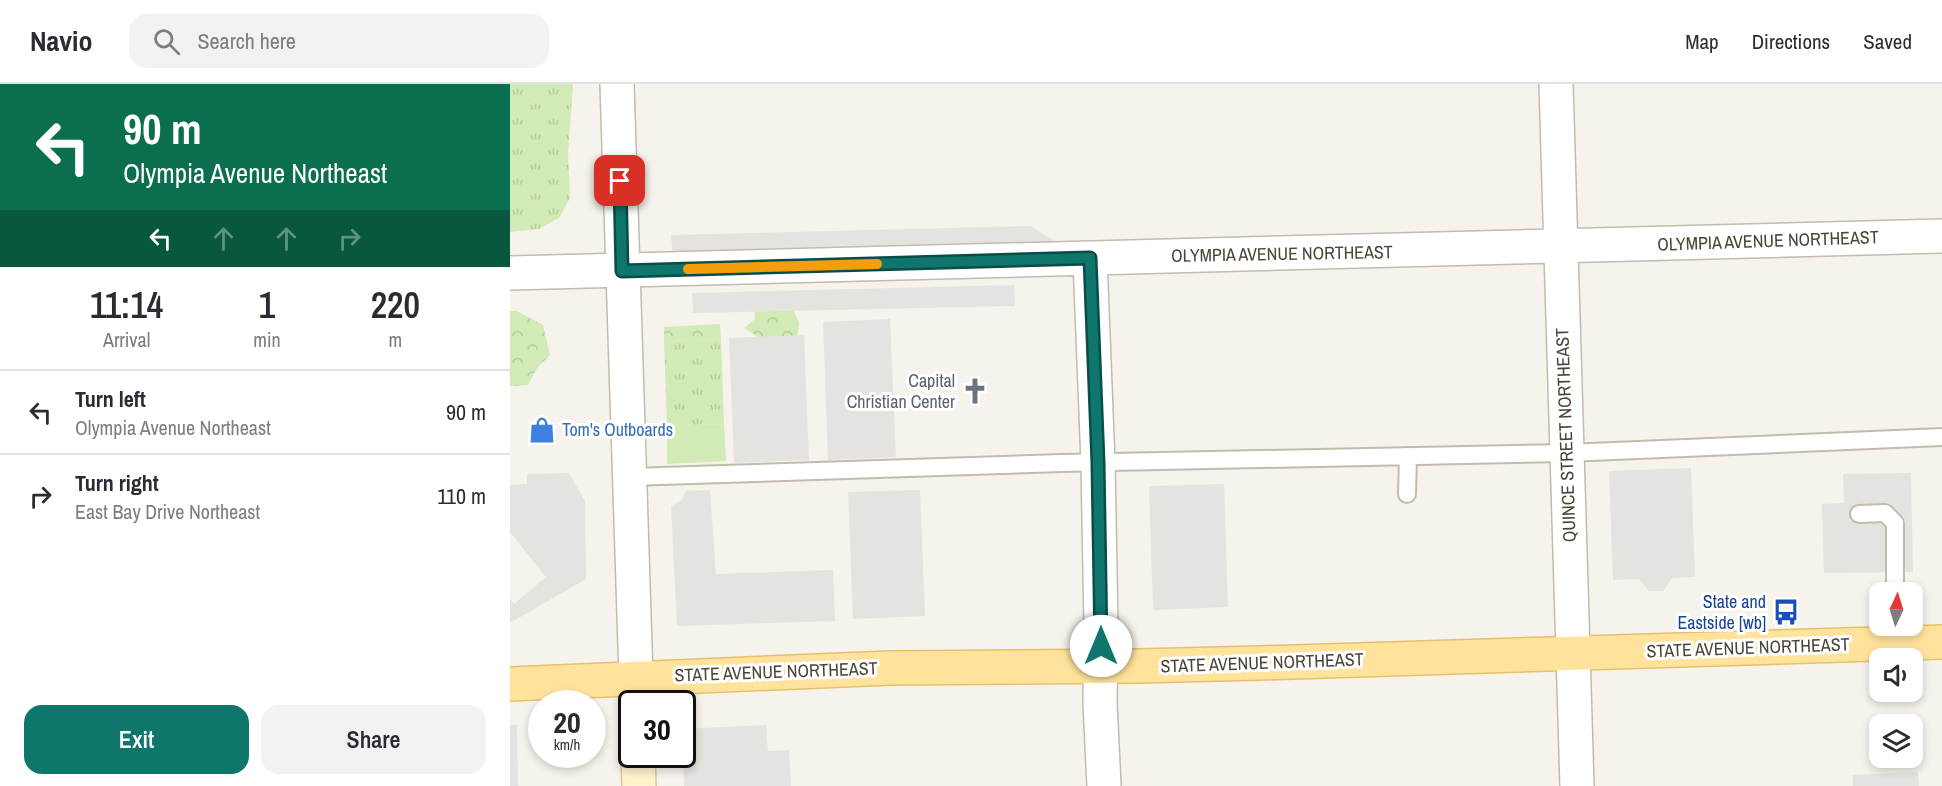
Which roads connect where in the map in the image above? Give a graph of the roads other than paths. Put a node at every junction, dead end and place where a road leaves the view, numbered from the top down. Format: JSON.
{"nodes":[{"id":1,"x":617,"y":84,"type":"edge"},
{"id":2,"x":1556,"y":84,"type":"edge"},
{"id":3,"x":1942,"y":236,"type":"edge"},
{"id":4,"x":1561,"y":246,"type":"junction"},
{"id":5,"x":1090,"y":258,"type":"junction"},
{"id":6,"x":622,"y":271,"type":"junction"},
{"id":7,"x":510,"y":273,"type":"edge"},
{"id":8,"x":1942,"y":437,"type":"edge"},
{"id":9,"x":1567,"y":453,"type":"junction"},
{"id":10,"x":1408,"y":456,"type":"junction"},
{"id":11,"x":1098,"y":463,"type":"junction"},
{"id":12,"x":629,"y":477,"type":"junction"},
{"id":13,"x":1407,"y":494,"type":"dead end"},
{"id":14,"x":1859,"y":514,"type":"dead end"},
{"id":15,"x":1895,"y":582,"type":"edge"},
{"id":16,"x":1869,"y":636,"type":"edge"},
{"id":17,"x":1907,"y":636,"type":"edge"},
{"id":18,"x":1942,"y":642,"type":"edge"},
{"id":19,"x":1572,"y":654,"type":"junction"},
{"id":20,"x":1101,"y":665,"type":"junction"},
{"id":21,"x":510,"y":684,"type":"edge"},
{"id":22,"x":636,"y":690,"type":"edge"},
{"id":23,"x":638,"y":768,"type":"edge"},
{"id":24,"x":639,"y":786,"type":"edge"},
{"id":25,"x":1104,"y":786,"type":"edge"},
{"id":26,"x":1577,"y":786,"type":"edge"}],
"edges":[{"from":1,"to":6,"type":"street"},
{"from":2,"to":4,"type":"street","name":"QUINCE STREET NORTHEAST"},
{"from":3,"to":4,"type":"street","name":"OLYMPIA AVENUE NORTHEAST"},
{"from":4,"to":5,"type":"street","name":"OLYMPIA AVENUE NORTHEAST"},
{"from":4,"to":9,"type":"street","name":"QUINCE STREET NORTHEAST"},
{"from":5,"to":6,"type":"street","name":"OLYMPIA AVENUE NORTHEAST"},
{"from":5,"to":11,"type":"street"},
{"from":6,"to":7,"type":"street","name":"OLYMPIA AVENUE NORTHEAST"},
{"from":6,"to":12,"type":"street"},
{"from":8,"to":9,"type":"lane"},
{"from":9,"to":10,"type":"lane"},
{"from":9,"to":19,"type":"street","name":"QUINCE STREET NORTHEAST"},
{"from":10,"to":11,"type":"lane"},
{"from":10,"to":13,"type":"lane"},
{"from":11,"to":12,"type":"lane"},
{"from":11,"to":20,"type":"street"},
{"from":12,"to":22,"type":"street"},
{"from":14,"to":15,"type":"lane"},
{"from":16,"to":19,"type":"main road","name":"STATE AVENUE NORTHEAST"},
{"from":17,"to":18,"type":"main road","name":"STATE AVENUE NORTHEAST"},
{"from":19,"to":20,"type":"main road","name":"STATE AVENUE NORTHEAST"},
{"from":19,"to":26,"type":"street","name":"QUINCE STREET NORTHEAST"},
{"from":20,"to":22,"type":"main road","name":"STATE AVENUE NORTHEAST"},
{"from":20,"to":25,"type":"street"},
{"from":21,"to":22,"type":"main road","name":"STATE AVENUE NORTHEAST"},
{"from":23,"to":24,"type":"main road"}]}
